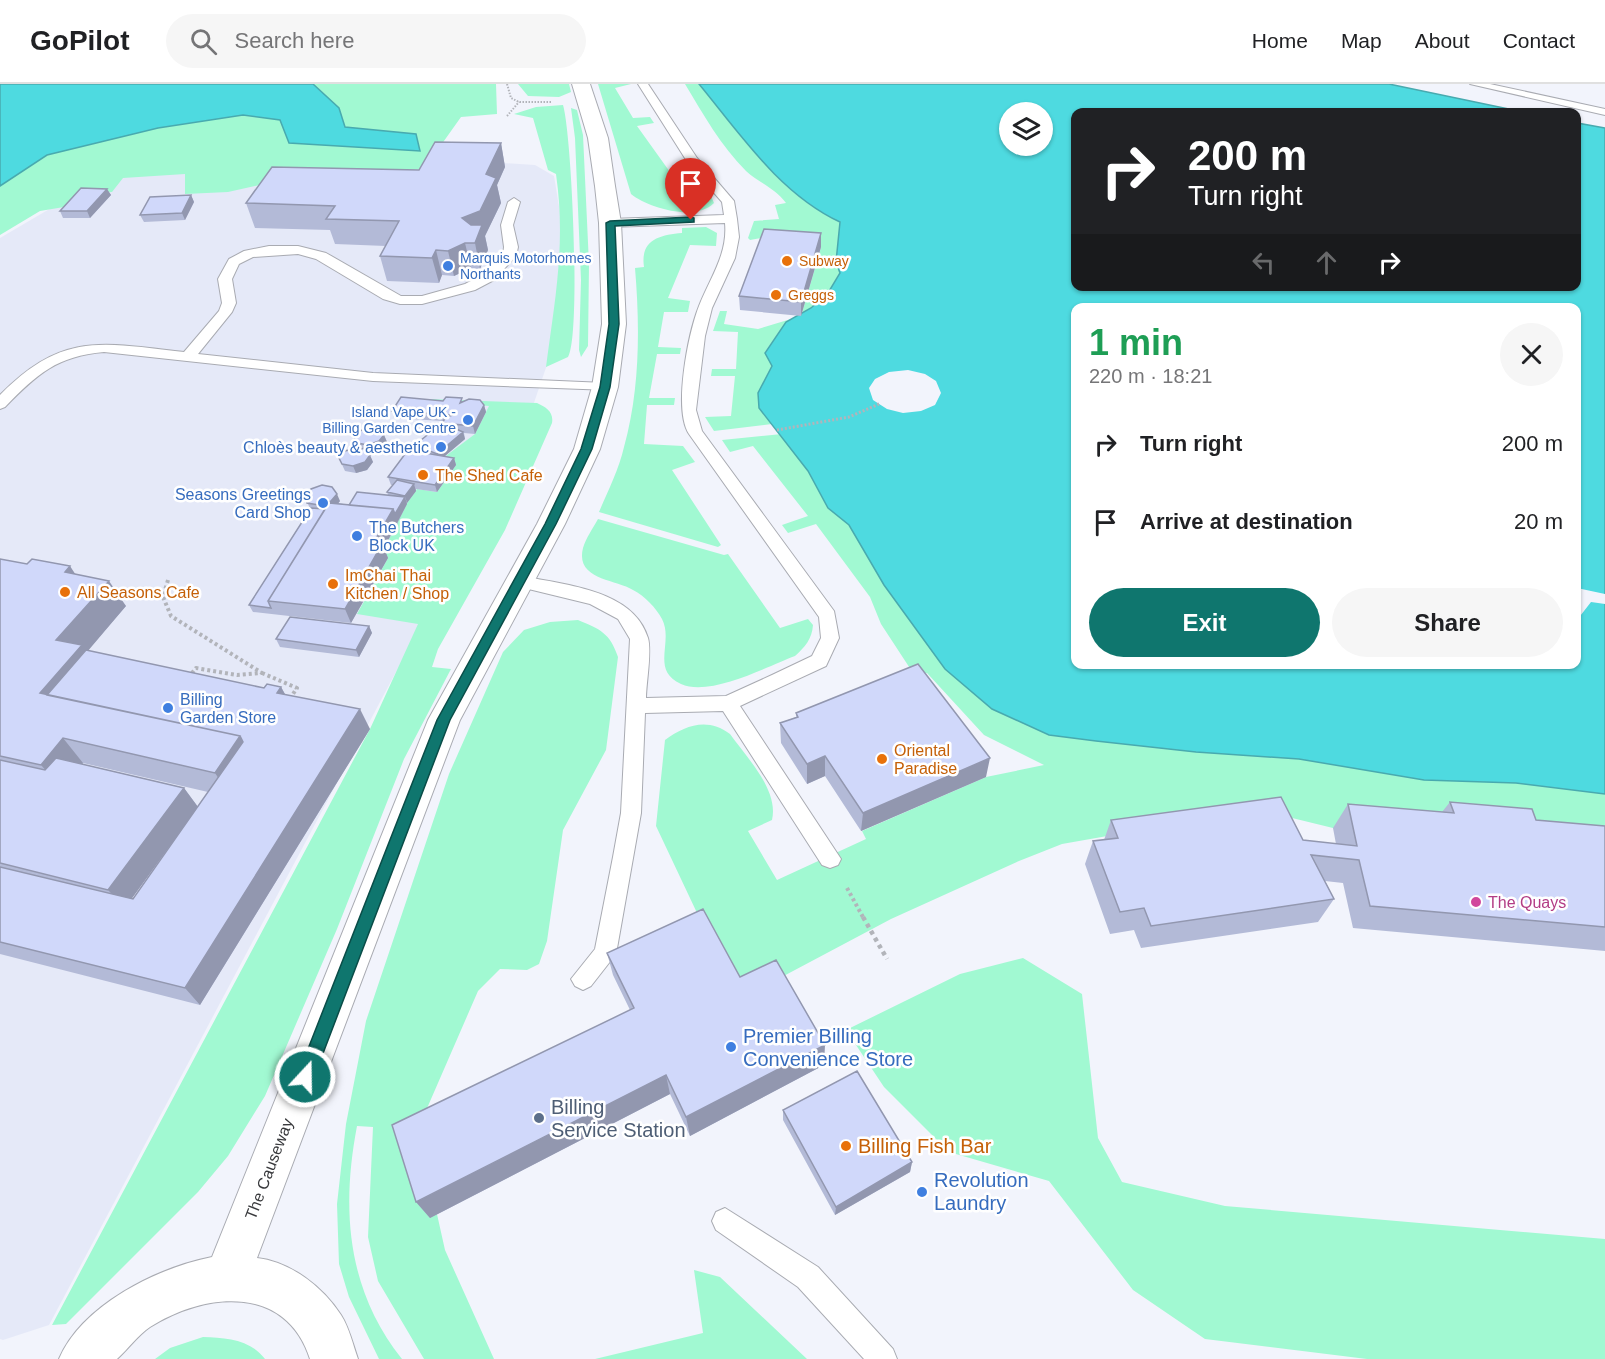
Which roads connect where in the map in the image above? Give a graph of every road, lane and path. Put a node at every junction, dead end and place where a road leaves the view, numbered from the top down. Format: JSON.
{"nodes":[{"id":1,"x":507,"y":84,"type":"edge"},
{"id":2,"x":643,"y":84,"type":"edge"},
{"id":3,"x":1475,"y":84,"type":"edge"},
{"id":4,"x":584,"y":91,"type":"edge"},
{"id":5,"x":519,"y":102,"type":"junction"},
{"id":6,"x":1605,"y":112,"type":"edge"},
{"id":7,"x":507,"y":116,"type":"dead end"},
{"id":8,"x":514,"y":202,"type":"dead end"},
{"id":9,"x":731,"y":219,"type":"junction"},
{"id":10,"x":610,"y":223,"type":"junction"},
{"id":11,"x":188,"y":357,"type":"junction"},
{"id":12,"x":605,"y":387,"type":"junction"},
{"id":13,"x":0,"y":404,"type":"edge"},
{"id":14,"x":879,"y":404,"type":"dead end"},
{"id":15,"x":777,"y":430,"type":"dead end"},
{"id":16,"x":168,"y":580,"type":"dead end"},
{"id":17,"x":518,"y":581,"type":"junction"},
{"id":18,"x":262,"y":673,"type":"junction"},
{"id":19,"x":186,"y":682,"type":"edge"},
{"id":20,"x":728,"y":703,"type":"junction"},
{"id":21,"x":285,"y":705,"type":"edge"},
{"id":22,"x":638,"y":706,"type":"junction"},
{"id":23,"x":830,"y":859,"type":"joint"},
{"id":24,"x":887,"y":959,"type":"dead end"},
{"id":25,"x":583,"y":979,"type":"dead end"},
{"id":26,"x":725,"y":1221,"type":"dead end"},
{"id":27,"x":227,"y":1277,"type":"junction"},
{"id":28,"x":83,"y":1359,"type":"edge"},
{"id":29,"x":334,"y":1359,"type":"edge"},
{"id":30,"x":883,"y":1359,"type":"edge"}],
"edges":[{"from":1,"to":5,"type":"path"},
{"from":2,"to":9,"type":"lane"},
{"from":3,"to":6,"type":"lane"},
{"from":4,"to":5,"type":"path"},
{"from":4,"to":10,"type":"street","name":"The Causeway"},
{"from":5,"to":7,"type":"path"},
{"from":8,"to":11,"type":"lane"},
{"from":9,"to":10,"type":"lane"},
{"from":9,"to":20,"type":"lane"},
{"from":10,"to":12,"type":"street","name":"The Causeway"},
{"from":11,"to":12,"type":"lane"},
{"from":11,"to":13,"type":"lane"},
{"from":12,"to":17,"type":"street","name":"The Causeway"},
{"from":14,"to":15,"type":"path"},
{"from":16,"to":18,"type":"path"},
{"from":17,"to":22,"type":"lane"},
{"from":17,"to":27,"type":"street","name":"The Causeway"},
{"from":18,"to":19,"type":"path"},
{"from":18,"to":21,"type":"path"},
{"from":20,"to":22,"type":"lane"},
{"from":20,"to":23,"type":"lane"},
{"from":22,"to":25,"type":"lane"},
{"from":23,"to":24,"type":"path"},
{"from":26,"to":30,"type":"lane"},
{"from":27,"to":28,"type":"street"},
{"from":27,"to":29,"type":"street"}]}
